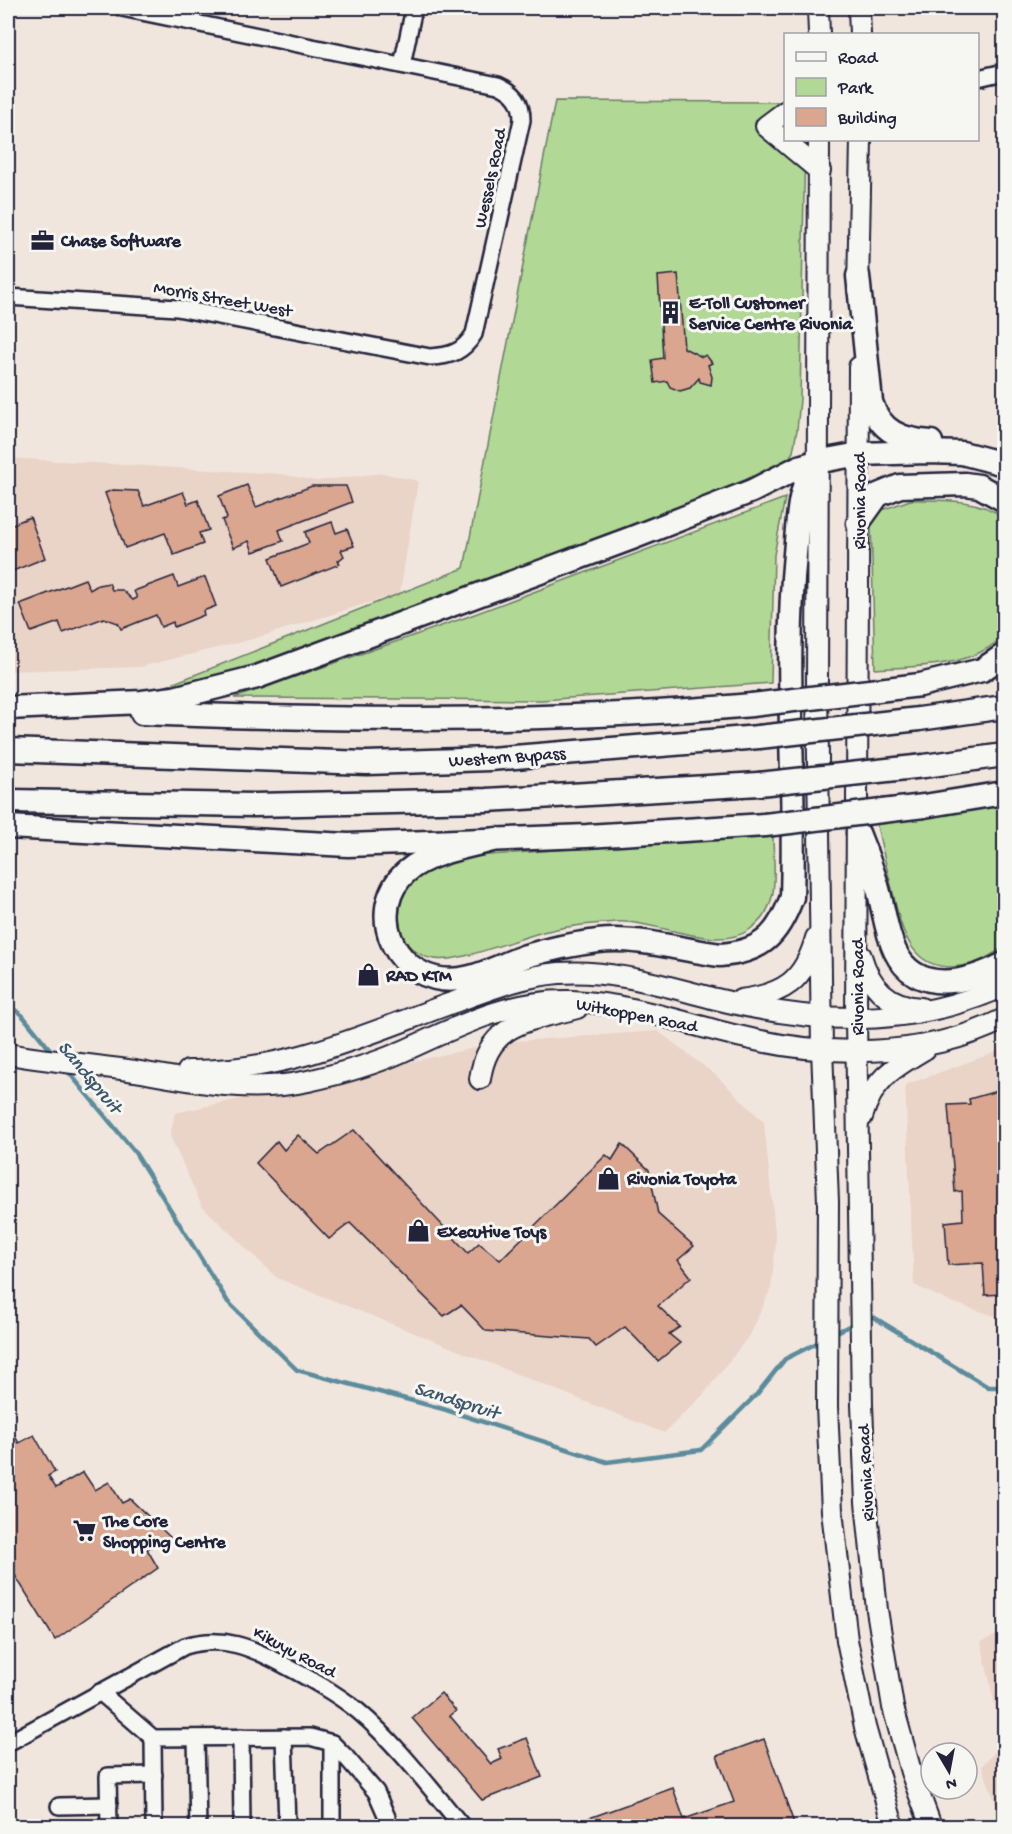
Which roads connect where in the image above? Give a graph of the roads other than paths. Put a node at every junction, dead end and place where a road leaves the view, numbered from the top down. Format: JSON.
{"nodes":[{"id":1,"x":122,"y":8,"type":"edge"},
{"id":2,"x":414,"y":8,"type":"edge"},
{"id":3,"x":818,"y":8,"type":"edge"},
{"id":4,"x":859,"y":8,"type":"edge"},
{"id":5,"x":819,"y":33,"type":"edge"},
{"id":6,"x":860,"y":33,"type":"edge"},
{"id":7,"x":402,"y":65,"type":"junction"},
{"id":8,"x":1005,"y":72,"type":"edge"},
{"id":9,"x":979,"y":78,"type":"edge"},
{"id":10,"x":784,"y":112,"type":"edge"},
{"id":11,"x":784,"y":141,"type":"edge"},
{"id":12,"x":784,"y":141,"type":"edge"},
{"id":13,"x":819,"y":141,"type":"edge"},
{"id":14,"x":863,"y":145,"type":"edge"},
{"id":15,"x":820,"y":171,"type":"junction"},
{"id":16,"x":858,"y":276,"type":"junction"},
{"id":17,"x":8,"y":297,"type":"edge"},
{"id":18,"x":430,"y":357,"type":"joint"},
{"id":19,"x":859,"y":454,"type":"junction"},
{"id":20,"x":1005,"y":454,"type":"edge"},
{"id":21,"x":816,"y":462,"type":"junction"},
{"id":22,"x":1005,"y":464,"type":"edge"},
{"id":23,"x":1005,"y":500,"type":"edge"},
{"id":24,"x":858,"y":523,"type":"junction"},
{"id":25,"x":1005,"y":655,"type":"edge"},
{"id":26,"x":1005,"y":706,"type":"edge"},
{"id":27,"x":14,"y":708,"type":"edge"},
{"id":28,"x":8,"y":750,"type":"edge"},
{"id":29,"x":1005,"y":756,"type":"edge"},
{"id":30,"x":1005,"y":793,"type":"edge"},
{"id":31,"x":8,"y":801,"type":"edge"},
{"id":32,"x":8,"y":827,"type":"edge"},
{"id":33,"x":858,"y":833,"type":"junction"},
{"id":34,"x":496,"y":839,"type":"junction"},
{"id":35,"x":821,"y":918,"type":"junction"},
{"id":36,"x":857,"y":944,"type":"junction"},
{"id":37,"x":1005,"y":964,"type":"edge"},
{"id":38,"x":1005,"y":986,"type":"edge"},
{"id":39,"x":728,"y":1002,"type":"junction"},
{"id":40,"x":594,"y":1003,"type":"junction"},
{"id":41,"x":936,"y":1009,"type":"junction"},
{"id":42,"x":822,"y":1018,"type":"junction"},
{"id":43,"x":856,"y":1019,"type":"junction"},
{"id":44,"x":1005,"y":1019,"type":"edge"},
{"id":45,"x":933,"y":1044,"type":"junction"},
{"id":46,"x":822,"y":1049,"type":"junction"},
{"id":47,"x":857,"y":1050,"type":"junction"},
{"id":48,"x":8,"y":1054,"type":"edge"},
{"id":49,"x":133,"y":1071,"type":"junction"},
{"id":50,"x":480,"y":1079,"type":"dead end"},
{"id":51,"x":859,"y":1127,"type":"junction"},
{"id":52,"x":100,"y":1692,"type":"junction"},
{"id":53,"x":241,"y":1737,"type":"junction"},
{"id":54,"x":284,"y":1737,"type":"junction"},
{"id":55,"x":153,"y":1738,"type":"junction"},
{"id":56,"x":196,"y":1738,"type":"junction"},
{"id":57,"x":8,"y":1743,"type":"edge"},
{"id":58,"x":332,"y":1743,"type":"junction"},
{"id":59,"x":154,"y":1775,"type":"junction"},
{"id":60,"x":109,"y":1805,"type":"junction"},
{"id":61,"x":59,"y":1806,"type":"dead end"},
{"id":62,"x":387,"y":1817,"type":"dead end"},
{"id":63,"x":332,"y":1819,"type":"dead end"},
{"id":64,"x":286,"y":1824,"type":"dead end"},
{"id":65,"x":109,"y":1827,"type":"edge"},
{"id":66,"x":154,"y":1827,"type":"edge"},
{"id":67,"x":198,"y":1827,"type":"edge"},
{"id":68,"x":242,"y":1827,"type":"edge"},
{"id":69,"x":462,"y":1827,"type":"edge"},
{"id":70,"x":893,"y":1827,"type":"edge"},
{"id":71,"x":931,"y":1827,"type":"edge"}],
"edges":[{"from":1,"to":7,"type":"street","name":"Wessels Road"},
{"from":2,"to":7,"type":"street"},
{"from":3,"to":5,"type":"main road"},
{"from":4,"to":6,"type":"main road"},
{"from":7,"to":18,"type":"street","name":"Wessels Road"},
{"from":8,"to":9,"type":"street"},
{"from":10,"to":12,"type":"main road"},
{"from":11,"to":15,"type":"main road"},
{"from":13,"to":15,"type":"main road","name":"Rivonia Road"},
{"from":14,"to":16,"type":"main road","name":"Rivonia Road"},
{"from":15,"to":21,"type":"main road","name":"Rivonia Road"},
{"from":16,"to":19,"type":"main road","name":"Rivonia Road"},
{"from":16,"to":20,"type":"highway"},
{"from":17,"to":18,"type":"street","name":"Morris Street West"},
{"from":19,"to":21,"type":"highway"},
{"from":19,"to":22,"type":"highway"},
{"from":19,"to":24,"type":"main road","name":"Rivonia Road"},
{"from":21,"to":27,"type":"highway"},
{"from":21,"to":34,"type":"highway"},
{"from":21,"to":35,"type":"main road","name":"Rivonia Road"},
{"from":23,"to":24,"type":"highway"},
{"from":24,"to":33,"type":"main road","name":"Rivonia Road"},
{"from":25,"to":27,"type":"highway","bridge":true},
{"from":26,"to":28,"type":"highway","name":"Western Bypass","bridge":true},
{"from":29,"to":31,"type":"highway","bridge":true},
{"from":30,"to":34,"type":"highway","bridge":true},
{"from":32,"to":34,"type":"highway"},
{"from":33,"to":36,"type":"main road","name":"Rivonia Road"},
{"from":33,"to":37,"type":"highway"},
{"from":35,"to":39,"type":"main road"},
{"from":35,"to":42,"type":"main road","name":"Rivonia Road"},
{"from":36,"to":41,"type":"main road"},
{"from":36,"to":43,"type":"main road","name":"Rivonia Road"},
{"from":38,"to":41,"type":"main road","name":"Witkoppen Road"},
{"from":39,"to":42,"type":"main road","name":"Witkoppen Road"},
{"from":39,"to":49,"type":"main road","name":"Witkoppen Road"},
{"from":40,"to":46,"type":"main road","name":"Witkoppen Road"},
{"from":40,"to":49,"type":"main road","name":"Witkoppen Road"},
{"from":40,"to":50,"type":"main road"},
{"from":41,"to":43,"type":"main road","name":"Witkoppen Road"},
{"from":42,"to":43,"type":"main road","name":"Witkoppen Road"},
{"from":42,"to":46,"type":"main road","name":"Rivonia Road"},
{"from":43,"to":47,"type":"main road","name":"Rivonia Road"},
{"from":44,"to":45,"type":"main road","name":"Witkoppen Road"},
{"from":45,"to":47,"type":"main road","name":"Witkoppen Road"},
{"from":45,"to":51,"type":"main road"},
{"from":46,"to":47,"type":"main road","name":"Witkoppen Road"},
{"from":46,"to":70,"type":"main road","name":"Rivonia Road"},
{"from":47,"to":51,"type":"main road","name":"Rivonia Road"},
{"from":48,"to":49,"type":"main road","name":"Witkoppen Road"},
{"from":51,"to":71,"type":"main road","name":"Rivonia Road"},
{"from":52,"to":55,"type":"street"},
{"from":52,"to":57,"type":"street","name":"Kikuyu Road"},
{"from":52,"to":69,"type":"street","name":"Kikuyu Road"},
{"from":53,"to":54,"type":"street"},
{"from":53,"to":56,"type":"street"},
{"from":53,"to":68,"type":"street"},
{"from":54,"to":58,"type":"street"},
{"from":54,"to":64,"type":"street"},
{"from":55,"to":56,"type":"street"},
{"from":55,"to":59,"type":"street"},
{"from":56,"to":67,"type":"street"},
{"from":58,"to":62,"type":"street"},
{"from":58,"to":63,"type":"street"},
{"from":59,"to":60,"type":"street"},
{"from":59,"to":66,"type":"street"},
{"from":60,"to":61,"type":"street"},
{"from":60,"to":65,"type":"street"}]}
